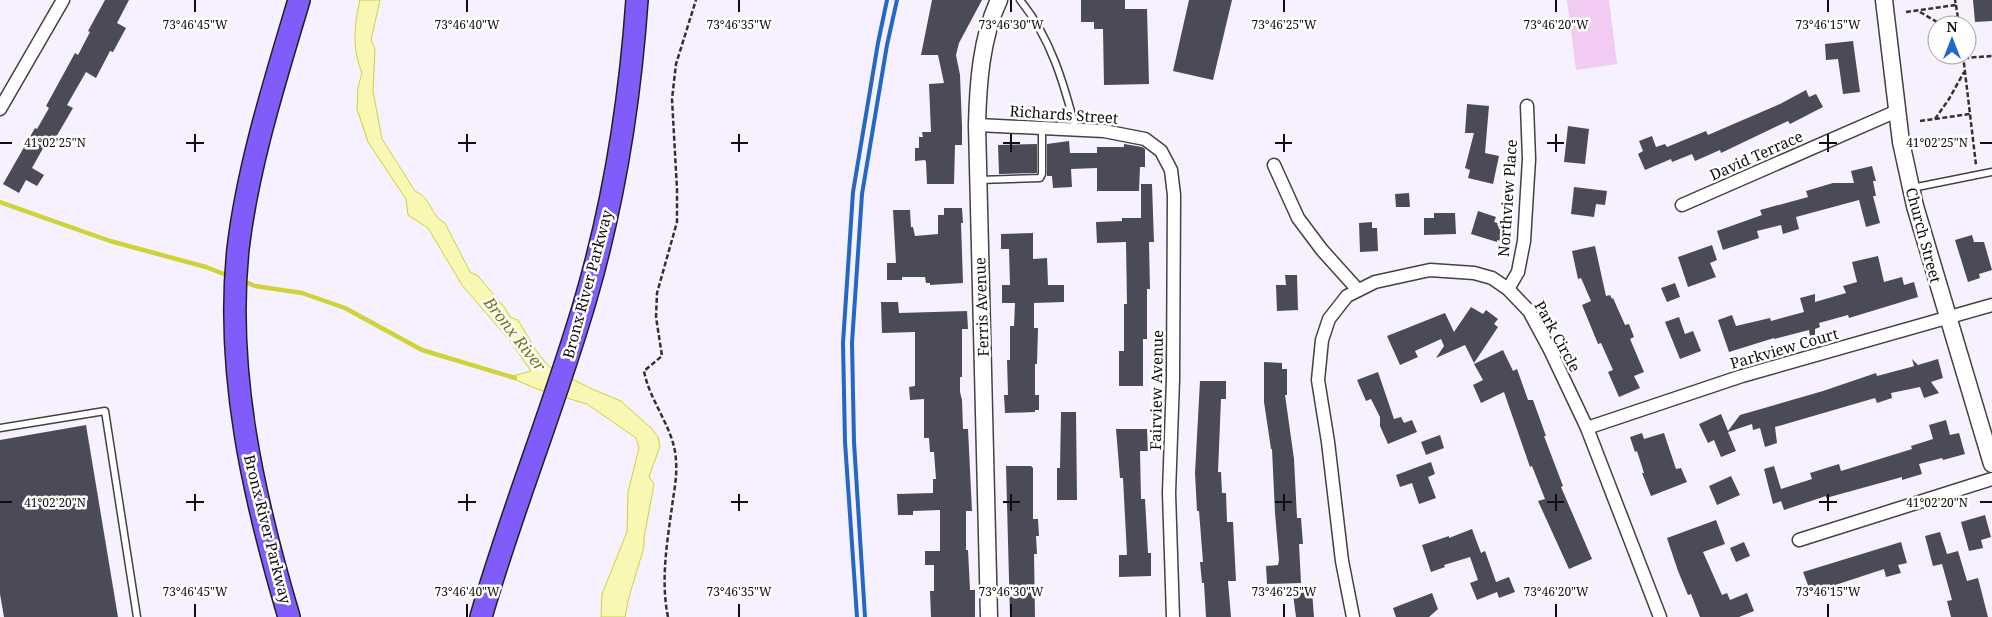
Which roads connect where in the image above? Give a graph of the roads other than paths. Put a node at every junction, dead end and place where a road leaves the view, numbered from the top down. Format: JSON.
{"nodes":[{"id":1,"x":62,"y":0,"type":"edge"},
{"id":2,"x":299,"y":0,"type":"edge"},
{"id":3,"x":637,"y":0,"type":"edge"},
{"id":4,"x":999,"y":0,"type":"edge"},
{"id":5,"x":1020,"y":0,"type":"edge"},
{"id":6,"x":1884,"y":0,"type":"edge"},
{"id":7,"x":1527,"y":106,"type":"dead end"},
{"id":8,"x":0,"y":109,"type":"edge"},
{"id":9,"x":1897,"y":112,"type":"junction"},
{"id":10,"x":976,"y":125,"type":"junction"},
{"id":11,"x":1042,"y":128,"type":"junction"},
{"id":12,"x":1076,"y":130,"type":"junction"},
{"id":13,"x":1168,"y":164,"type":"joint"},
{"id":14,"x":1274,"y":165,"type":"dead end"},
{"id":15,"x":1992,"y":172,"type":"edge"},
{"id":16,"x":978,"y":180,"type":"junction"},
{"id":17,"x":1911,"y":188,"type":"junction"},
{"id":18,"x":1682,"y":205,"type":"dead end"},
{"id":19,"x":1508,"y":289,"type":"junction"},
{"id":20,"x":1358,"y":290,"type":"junction"},
{"id":21,"x":1992,"y":305,"type":"edge"},
{"id":22,"x":1948,"y":318,"type":"junction"},
{"id":23,"x":0,"y":428,"type":"edge"},
{"id":24,"x":1587,"y":428,"type":"junction"},
{"id":25,"x":1992,"y":464,"type":"edge"},
{"id":26,"x":1992,"y":479,"type":"edge"},
{"id":27,"x":1799,"y":540,"type":"dead end"},
{"id":28,"x":137,"y":617,"type":"edge"},
{"id":29,"x":289,"y":617,"type":"edge"},
{"id":30,"x":481,"y":617,"type":"edge"},
{"id":31,"x":989,"y":617,"type":"edge"},
{"id":32,"x":1173,"y":617,"type":"edge"},
{"id":33,"x":1353,"y":617,"type":"edge"},
{"id":34,"x":1660,"y":617,"type":"edge"}],
"edges":[{"from":1,"to":8,"type":"street"},
{"from":2,"to":29,"type":"highway","name":"Bronx River Parkway"},
{"from":3,"to":30,"type":"highway","name":"Bronx River Parkway"},
{"from":4,"to":10,"type":"street","name":"Ferris Avenue"},
{"from":5,"to":12,"type":"lane"},
{"from":6,"to":9,"type":"street","name":"Church Street"},
{"from":7,"to":19,"type":"street","name":"Northview Place"},
{"from":9,"to":17,"type":"street","name":"Church Street"},
{"from":9,"to":18,"type":"street","name":"David Terrace"},
{"from":10,"to":11,"type":"street","name":"Richards Street"},
{"from":10,"to":16,"type":"street","name":"Ferris Avenue"},
{"from":11,"to":12,"type":"street","name":"Richards Street"},
{"from":11,"to":16,"type":"lane"},
{"from":12,"to":13,"type":"street","name":"Richards Street"},
{"from":13,"to":32,"type":"street","name":"Fairview Avenue"},
{"from":14,"to":20,"type":"street"},
{"from":15,"to":17,"type":"lane"},
{"from":16,"to":31,"type":"street","name":"Ferris Avenue"},
{"from":17,"to":22,"type":"street","name":"Church Street"},
{"from":19,"to":20,"type":"street","name":"Park Circle"},
{"from":19,"to":24,"type":"street","name":"Park Circle"},
{"from":20,"to":33,"type":"street","name":"Park Circle"},
{"from":21,"to":22,"type":"street","name":"Parkview Court"},
{"from":22,"to":24,"type":"street","name":"Parkview Court"},
{"from":22,"to":25,"type":"street","name":"Church Street"},
{"from":23,"to":28,"type":"lane"},
{"from":24,"to":34,"type":"street","name":"Park Circle"},
{"from":26,"to":27,"type":"street"}]}
